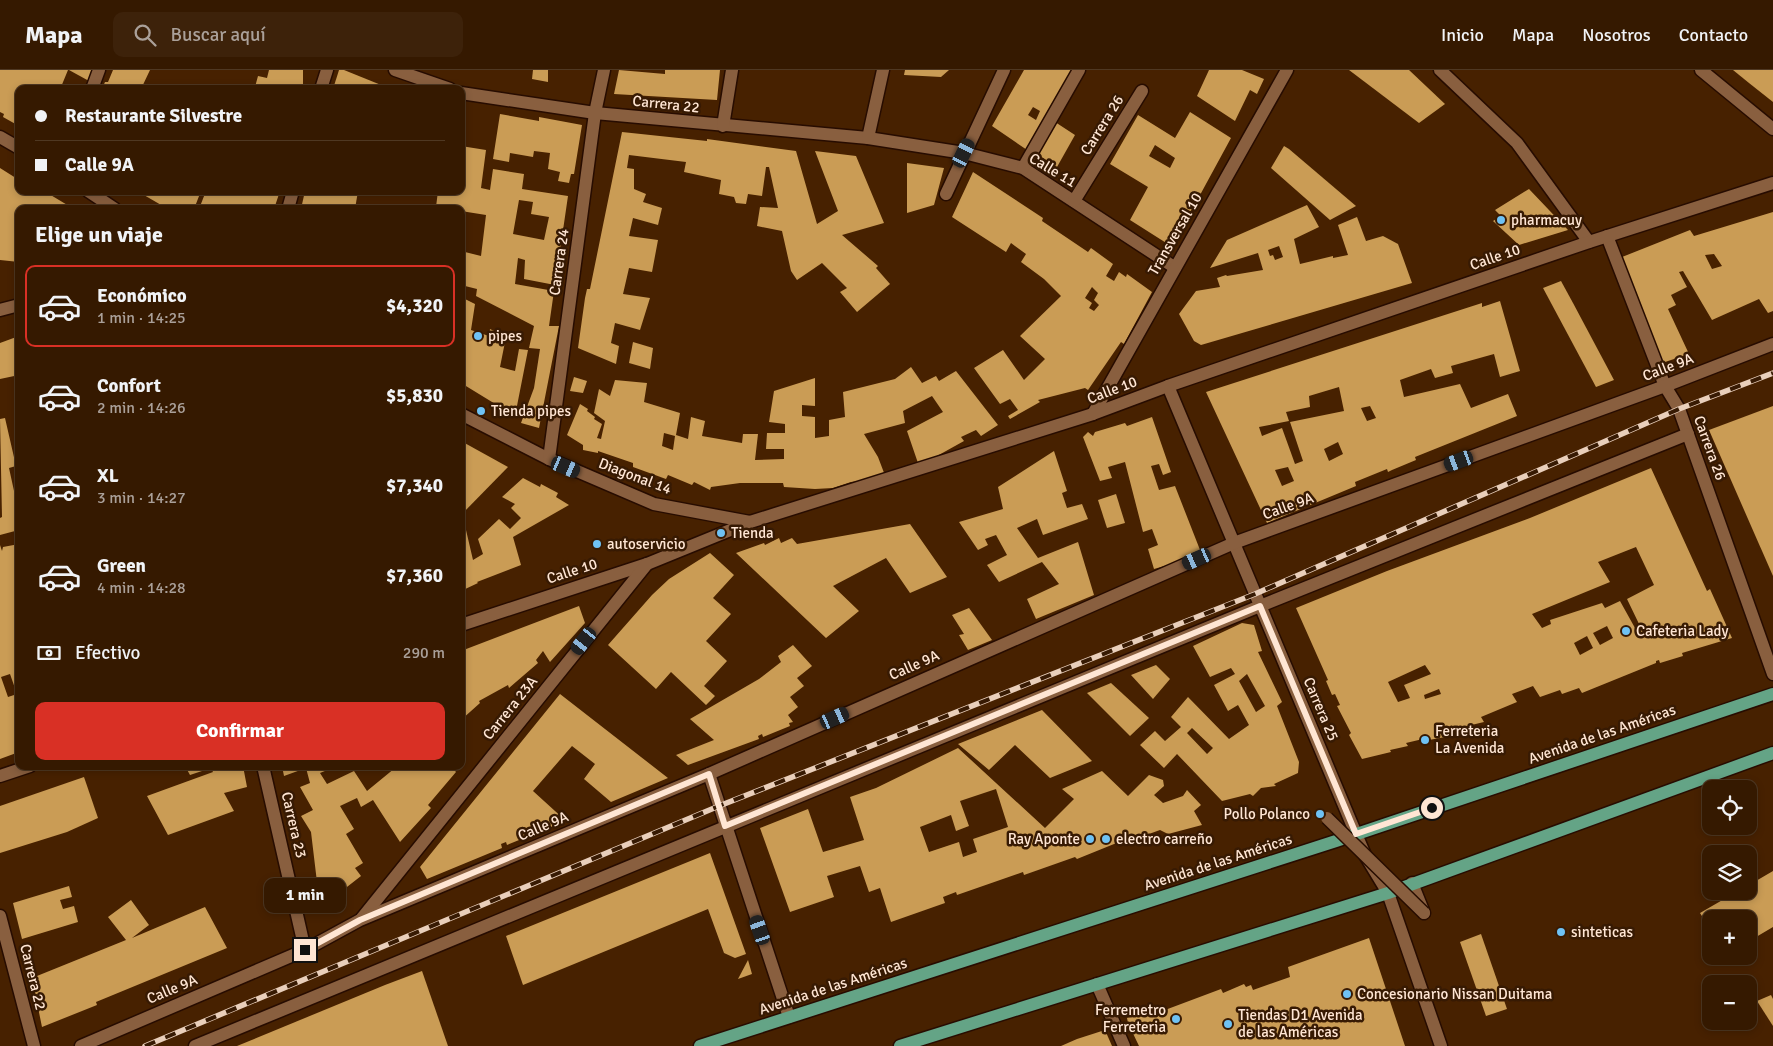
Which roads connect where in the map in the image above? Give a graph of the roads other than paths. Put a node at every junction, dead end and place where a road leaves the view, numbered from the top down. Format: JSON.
{"nodes":[{"id":1,"x":99,"y":70,"type":"edge"},
{"id":2,"x":327,"y":70,"type":"edge"},
{"id":3,"x":395,"y":70,"type":"edge"},
{"id":4,"x":604,"y":70,"type":"edge"},
{"id":5,"x":732,"y":70,"type":"edge"},
{"id":6,"x":883,"y":70,"type":"edge"},
{"id":7,"x":1004,"y":70,"type":"edge"},
{"id":8,"x":1079,"y":70,"type":"edge"},
{"id":9,"x":1288,"y":70,"type":"edge"},
{"id":10,"x":1440,"y":70,"type":"edge"},
{"id":11,"x":1701,"y":70,"type":"edge"},
{"id":12,"x":93,"y":85,"type":"edge"},
{"id":13,"x":323,"y":85,"type":"edge"},
{"id":14,"x":438,"y":85,"type":"edge"},
{"id":15,"x":1142,"y":91,"type":"dead end"},
{"id":16,"x":465,"y":94,"type":"edge"},
{"id":17,"x":596,"y":113,"type":"junction"},
{"id":18,"x":723,"y":126,"type":"junction"},
{"id":19,"x":1773,"y":129,"type":"edge"},
{"id":20,"x":0,"y":137,"type":"edge"},
{"id":21,"x":868,"y":138,"type":"junction"},
{"id":22,"x":15,"y":146,"type":"edge"},
{"id":23,"x":964,"y":153,"type":"junction"},
{"id":24,"x":1023,"y":168,"type":"junction"},
{"id":25,"x":1773,"y":183,"type":"edge"},
{"id":26,"x":946,"y":194,"type":"dead end"},
{"id":27,"x":94,"y":195,"type":"edge"},
{"id":28,"x":1074,"y":201,"type":"junction"},
{"id":29,"x":109,"y":205,"type":"edge"},
{"id":30,"x":1607,"y":236,"type":"junction"},
{"id":31,"x":1589,"y":242,"type":"junction"},
{"id":32,"x":1174,"y":267,"type":"junction"},
{"id":33,"x":15,"y":306,"type":"edge"},
{"id":34,"x":0,"y":310,"type":"edge"},
{"id":35,"x":1773,"y":344,"type":"edge"},
{"id":36,"x":1168,"y":386,"type":"junction"},
{"id":37,"x":1665,"y":386,"type":"junction"},
{"id":38,"x":1093,"y":414,"type":"junction"},
{"id":39,"x":465,"y":416,"type":"edge"},
{"id":40,"x":1688,"y":434,"type":"junction"},
{"id":41,"x":549,"y":460,"type":"junction"},
{"id":42,"x":750,"y":522,"type":"junction"},
{"id":43,"x":1234,"y":543,"type":"junction"},
{"id":44,"x":647,"y":564,"type":"junction"},
{"id":45,"x":1260,"y":606,"type":"junction"},
{"id":46,"x":465,"y":624,"type":"edge"},
{"id":47,"x":1773,"y":674,"type":"edge"},
{"id":48,"x":1773,"y":694,"type":"edge"},
{"id":49,"x":1773,"y":754,"type":"edge"},
{"id":50,"x":18,"y":770,"type":"edge"},
{"id":51,"x":265,"y":770,"type":"edge"},
{"id":52,"x":709,"y":774,"type":"junction"},
{"id":53,"x":0,"y":776,"type":"edge"},
{"id":54,"x":725,"y":826,"type":"junction"},
{"id":55,"x":1356,"y":834,"type":"junction"},
{"id":56,"x":1336,"y":841,"type":"junction"},
{"id":57,"x":1412,"y":883,"type":"junction"},
{"id":58,"x":1388,"y":893,"type":"junction"},
{"id":59,"x":0,"y":916,"type":"edge"},
{"id":60,"x":360,"y":920,"type":"junction"},
{"id":61,"x":305,"y":950,"type":"junction"},
{"id":62,"x":1097,"y":984,"type":"junction"},
{"id":63,"x":789,"y":1017,"type":"junction"},
{"id":64,"x":34,"y":1046,"type":"edge"},
{"id":65,"x":81,"y":1046,"type":"edge"},
{"id":66,"x":195,"y":1046,"type":"edge"},
{"id":67,"x":700,"y":1046,"type":"edge"},
{"id":68,"x":900,"y":1046,"type":"edge"},
{"id":69,"x":1124,"y":1046,"type":"edge"},
{"id":70,"x":1441,"y":1046,"type":"edge"}],
"edges":[{"from":1,"to":12,"type":"street"},
{"from":2,"to":13,"type":"street"},
{"from":3,"to":14,"type":"street"},
{"from":4,"to":17,"type":"street","name":"Carrera 24"},
{"from":5,"to":18,"type":"street"},
{"from":6,"to":21,"type":"street"},
{"from":7,"to":23,"type":"street"},
{"from":8,"to":24,"type":"street"},
{"from":9,"to":32,"type":"street","name":"Transversal 10"},
{"from":10,"to":31,"type":"street"},
{"from":11,"to":19,"type":"street"},
{"from":15,"to":28,"type":"street","name":"Carrera 26"},
{"from":16,"to":17,"type":"street","name":"Carrera 22"},
{"from":17,"to":18,"type":"street","name":"Carrera 22"},
{"from":17,"to":41,"type":"street","name":"Carrera 24"},
{"from":18,"to":21,"type":"street","name":"Carrera 22"},
{"from":20,"to":22,"type":"street"},
{"from":21,"to":23,"type":"street","name":"Calle 11"},
{"from":23,"to":24,"type":"street","name":"Calle 11"},
{"from":23,"to":26,"type":"street"},
{"from":24,"to":28,"type":"street","name":"Calle 11"},
{"from":25,"to":30,"type":"street","name":"Calle 10"},
{"from":27,"to":29,"type":"street"},
{"from":28,"to":32,"type":"street","name":"Calle 11"},
{"from":30,"to":31,"type":"street","name":"Calle 10"},
{"from":30,"to":37,"type":"street","name":"Carrera 26"},
{"from":31,"to":36,"type":"street","name":"Calle 10"},
{"from":32,"to":38,"type":"street","name":"Transversal 10"},
{"from":33,"to":34,"type":"street"},
{"from":35,"to":37,"type":"street","name":"Calle 9A"},
{"from":36,"to":38,"type":"street","name":"Calle 10"},
{"from":36,"to":43,"type":"street","name":"Carrera 25"},
{"from":37,"to":40,"type":"street","name":"Carrera 26"},
{"from":37,"to":43,"type":"street","name":"Calle 9A"},
{"from":38,"to":42,"type":"street","name":"Calle 10"},
{"from":39,"to":41,"type":"street","name":"Diagonal 14"},
{"from":40,"to":45,"type":"street"},
{"from":40,"to":47,"type":"street","name":"Carrera 26"},
{"from":41,"to":42,"type":"street","name":"Diagonal 14"},
{"from":42,"to":44,"type":"street","name":"Calle 10"},
{"from":43,"to":45,"type":"street","name":"Carrera 25"},
{"from":43,"to":52,"type":"street","name":"Calle 9A"},
{"from":44,"to":46,"type":"street","name":"Calle 10"},
{"from":44,"to":60,"type":"street","name":"Carrera 23A"},
{"from":45,"to":54,"type":"street"},
{"from":45,"to":55,"type":"street","name":"Carrera 25"},
{"from":48,"to":55,"type":"main road","name":"Avenida de las Américas"},
{"from":49,"to":57,"type":"main road"},
{"from":50,"to":53,"type":"street"},
{"from":51,"to":61,"type":"street","name":"Carrera 23"},
{"from":52,"to":54,"type":"street"},
{"from":52,"to":60,"type":"street","name":"Calle 9A"},
{"from":54,"to":63,"type":"street"},
{"from":54,"to":66,"type":"street"},
{"from":55,"to":56,"type":"main road","name":"Avenida de las Américas"},
{"from":55,"to":58,"type":"street","name":"Carrera 25"},
{"from":56,"to":57,"type":"street","bridge":true},
{"from":56,"to":63,"type":"main road","name":"Avenida de las Américas"},
{"from":57,"to":58,"type":"main road"},
{"from":58,"to":62,"type":"main road"},
{"from":58,"to":70,"type":"street","name":"Carrera 25"},
{"from":59,"to":64,"type":"street","name":"Carrera 22"},
{"from":60,"to":61,"type":"street","name":"Calle 9A"},
{"from":61,"to":65,"type":"street","name":"Calle 9A"},
{"from":62,"to":68,"type":"main road"},
{"from":62,"to":69,"type":"street"},
{"from":63,"to":67,"type":"main road","name":"Avenida de las Américas"}]}
